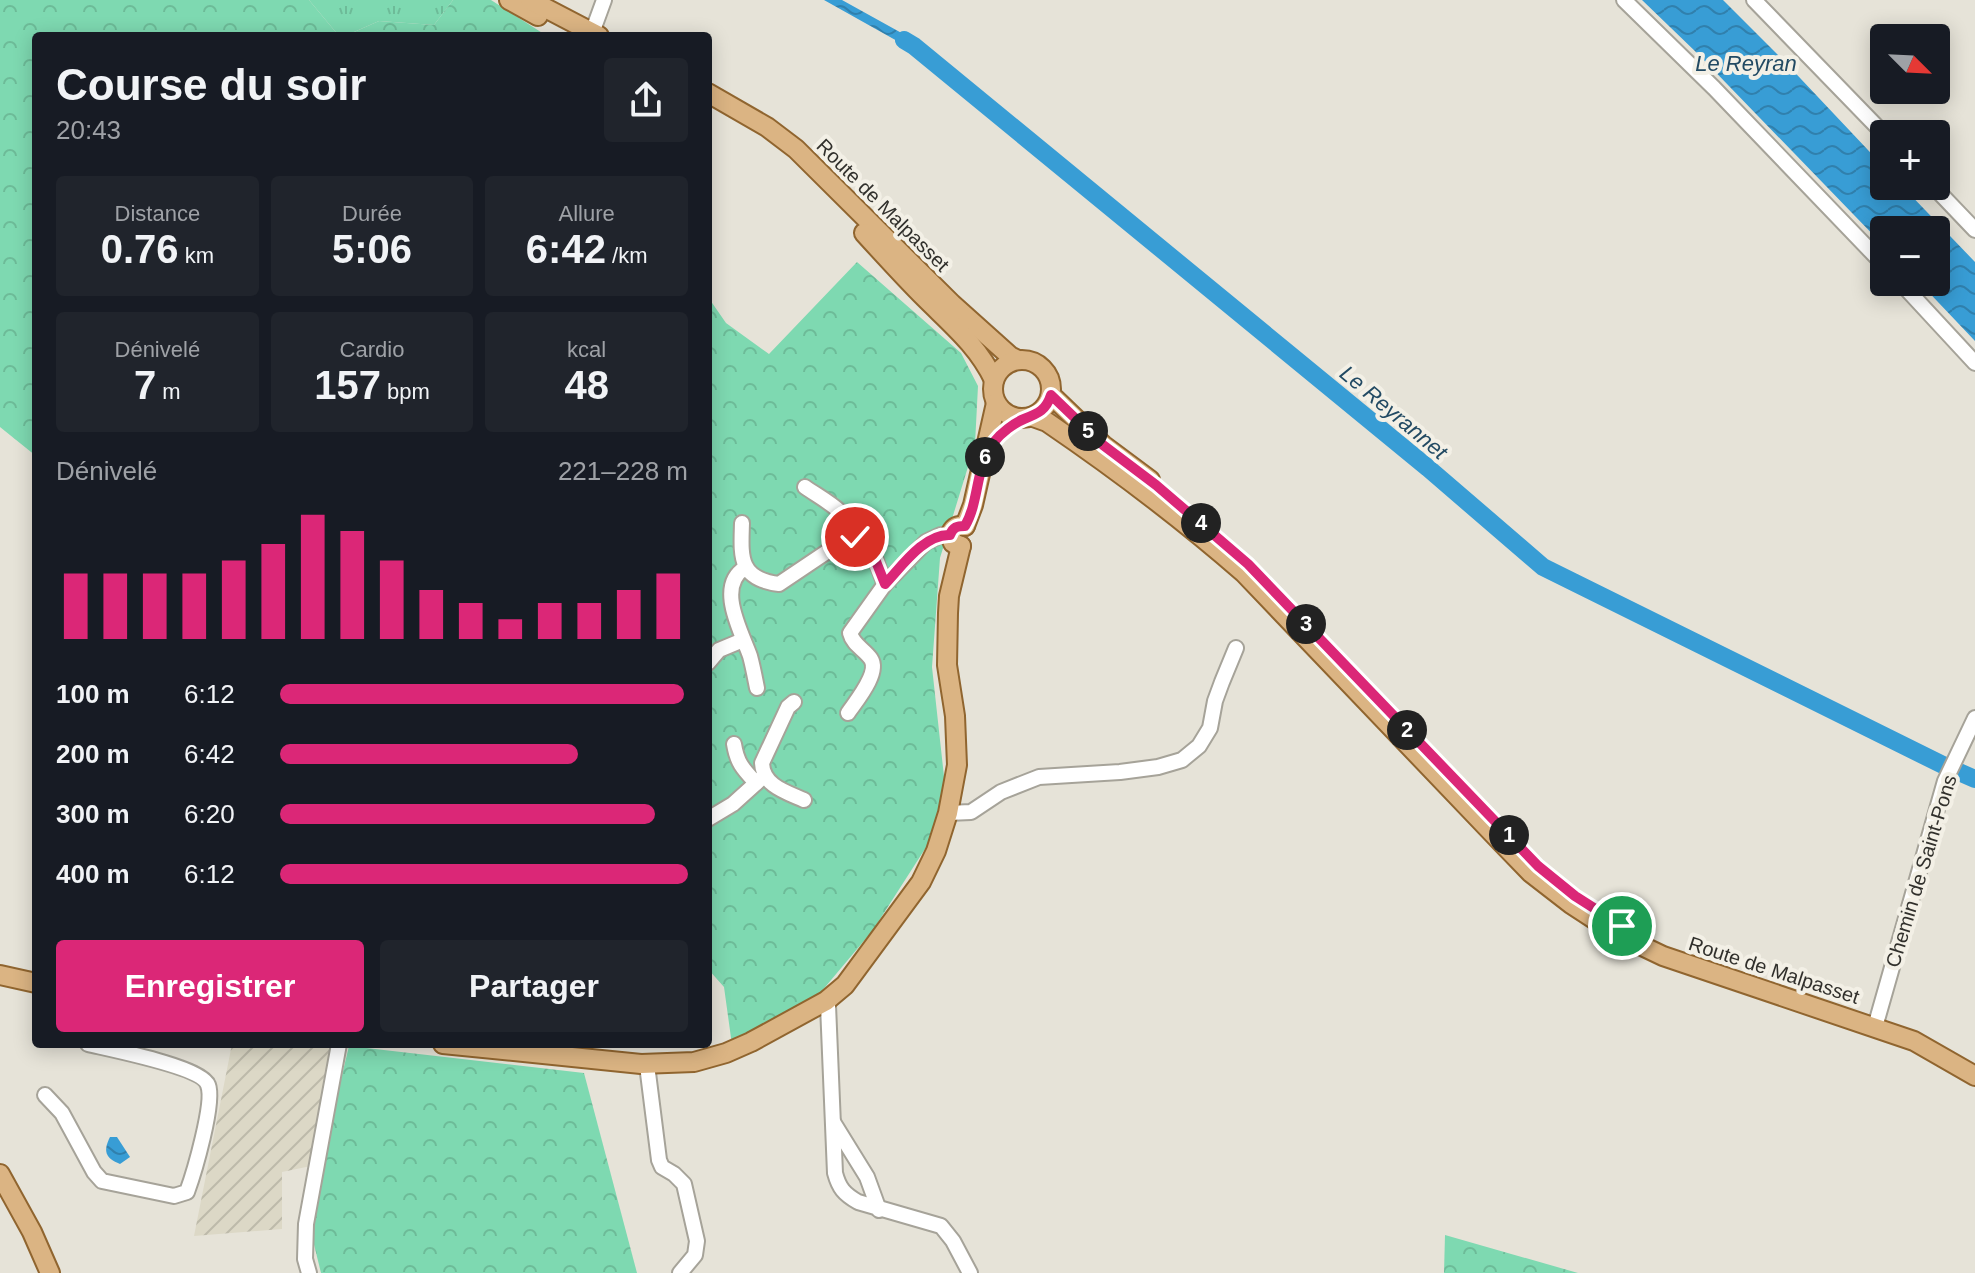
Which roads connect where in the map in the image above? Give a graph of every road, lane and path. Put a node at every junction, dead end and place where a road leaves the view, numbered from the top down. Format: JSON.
{"nodes":[{"id":1,"x":509,"y":0,"type":"edge"},
{"id":2,"x":530,"y":0,"type":"edge"},
{"id":3,"x":604,"y":0,"type":"edge"},
{"id":4,"x":1624,"y":0,"type":"edge"},
{"id":5,"x":1754,"y":0,"type":"edge"},
{"id":6,"x":582,"y":32,"type":"edge"},
{"id":7,"x":584,"y":32,"type":"edge"},
{"id":8,"x":590,"y":32,"type":"edge"},
{"id":9,"x":712,"y":95,"type":"edge"},
{"id":10,"x":712,"y":106,"type":"edge"},
{"id":11,"x":1870,"y":120,"type":"edge"},
{"id":12,"x":1946,"y":200,"type":"edge"},
{"id":13,"x":1975,"y":230,"type":"edge"},
{"id":14,"x":1870,"y":250,"type":"edge"},
{"id":15,"x":1913,"y":296,"type":"edge"},
{"id":16,"x":1018,"y":360,"type":"junction"},
{"id":17,"x":1975,"y":363,"type":"edge"},
{"id":18,"x":994,"y":380,"type":"junction"},
{"id":19,"x":1051,"y":395,"type":"junction"},
{"id":20,"x":996,"y":403,"type":"junction"},
{"id":21,"x":1028,"y":418,"type":"junction"},
{"id":22,"x":983,"y":459,"type":"junction"},
{"id":23,"x":805,"y":487,"type":"dead end"},
{"id":24,"x":742,"y":523,"type":"dead end"},
{"id":25,"x":959,"y":536,"type":"junction"},
{"id":26,"x":855,"y":537,"type":"junction"},
{"id":27,"x":745,"y":568,"type":"junction"},
{"id":28,"x":885,"y":584,"type":"junction"},
{"id":29,"x":743,"y":640,"type":"junction"},
{"id":30,"x":1236,"y":648,"type":"dead end"},
{"id":31,"x":712,"y":658,"type":"edge"},
{"id":32,"x":757,"y":688,"type":"dead end"},
{"id":33,"x":794,"y":702,"type":"dead end"},
{"id":34,"x":848,"y":713,"type":"dead end"},
{"id":35,"x":1975,"y":718,"type":"edge"},
{"id":36,"x":734,"y":744,"type":"dead end"},
{"id":37,"x":760,"y":780,"type":"junction"},
{"id":38,"x":804,"y":800,"type":"dead end"},
{"id":39,"x":948,"y":813,"type":"junction"},
{"id":40,"x":712,"y":817,"type":"edge"},
{"id":41,"x":0,"y":975,"type":"edge"},
{"id":42,"x":32,"y":982,"type":"edge"},
{"id":43,"x":826,"y":1001,"type":"junction"},
{"id":44,"x":1877,"y":1022,"type":"junction"},
{"id":45,"x":103,"y":1048,"type":"edge"},
{"id":46,"x":338,"y":1048,"type":"edge"},
{"id":47,"x":482,"y":1048,"type":"edge"},
{"id":48,"x":1975,"y":1062,"type":"edge"},
{"id":49,"x":647,"y":1065,"type":"junction"},
{"id":50,"x":1975,"y":1076,"type":"edge"},
{"id":51,"x":45,"y":1095,"type":"dead end"},
{"id":52,"x":833,"y":1121,"type":"junction"},
{"id":53,"x":0,"y":1174,"type":"edge"},
{"id":54,"x":879,"y":1210,"type":"junction"},
{"id":55,"x":32,"y":1232,"type":"junction"},
{"id":56,"x":50,"y":1273,"type":"edge"},
{"id":57,"x":58,"y":1273,"type":"edge"},
{"id":58,"x":309,"y":1273,"type":"edge"},
{"id":59,"x":680,"y":1273,"type":"edge"},
{"id":60,"x":970,"y":1273,"type":"edge"}],
"edges":[{"from":1,"to":6,"type":"main road"},
{"from":2,"to":7,"type":"main road"},
{"from":3,"to":8,"type":"street"},
{"from":4,"to":14,"type":"street"},
{"from":5,"to":11,"type":"street"},
{"from":9,"to":16,"type":"main road","name":"Route de Malpasset"},
{"from":10,"to":18,"type":"main road","name":"Route de Malpasset"},
{"from":12,"to":13,"type":"street"},
{"from":15,"to":17,"type":"street"},
{"from":16,"to":18,"type":"main road"},
{"from":16,"to":19,"type":"main road"},
{"from":18,"to":20,"type":"main road"},
{"from":19,"to":21,"type":"main road"},
{"from":19,"to":44,"type":"main road","name":"Route de Malpasset"},
{"from":20,"to":21,"type":"main road"},
{"from":20,"to":22,"type":"main road"},
{"from":21,"to":22,"type":"main road"},
{"from":21,"to":44,"type":"main road","name":"Route de Malpasset"},
{"from":22,"to":25,"type":"main road"},
{"from":23,"to":26,"type":"street"},
{"from":24,"to":27,"type":"street"},
{"from":25,"to":28,"type":"street"},
{"from":25,"to":39,"type":"main road"},
{"from":26,"to":27,"type":"street"},
{"from":26,"to":28,"type":"street"},
{"from":27,"to":29,"type":"street"},
{"from":28,"to":34,"type":"street"},
{"from":29,"to":31,"type":"street"},
{"from":29,"to":32,"type":"street"},
{"from":30,"to":39,"type":"street"},
{"from":33,"to":37,"type":"street"},
{"from":35,"to":44,"type":"street","name":"Chemin de Saint-Pons"},
{"from":36,"to":37,"type":"street"},
{"from":37,"to":38,"type":"street"},
{"from":37,"to":40,"type":"street"},
{"from":39,"to":43,"type":"main road"},
{"from":41,"to":42,"type":"main road"},
{"from":43,"to":49,"type":"main road"},
{"from":43,"to":52,"type":"street"},
{"from":44,"to":48,"type":"main road","name":"Route de Malpasset"},
{"from":44,"to":50,"type":"main road","name":"Route de Malpasset"},
{"from":45,"to":51,"type":"street"},
{"from":46,"to":58,"type":"street"},
{"from":47,"to":49,"type":"main road"},
{"from":49,"to":59,"type":"street"},
{"from":52,"to":54,"type":"street"},
{"from":52,"to":54,"type":"street"},
{"from":53,"to":55,"type":"main road"},
{"from":54,"to":60,"type":"street"},
{"from":55,"to":56,"type":"main road"},
{"from":55,"to":57,"type":"main road"}]}
